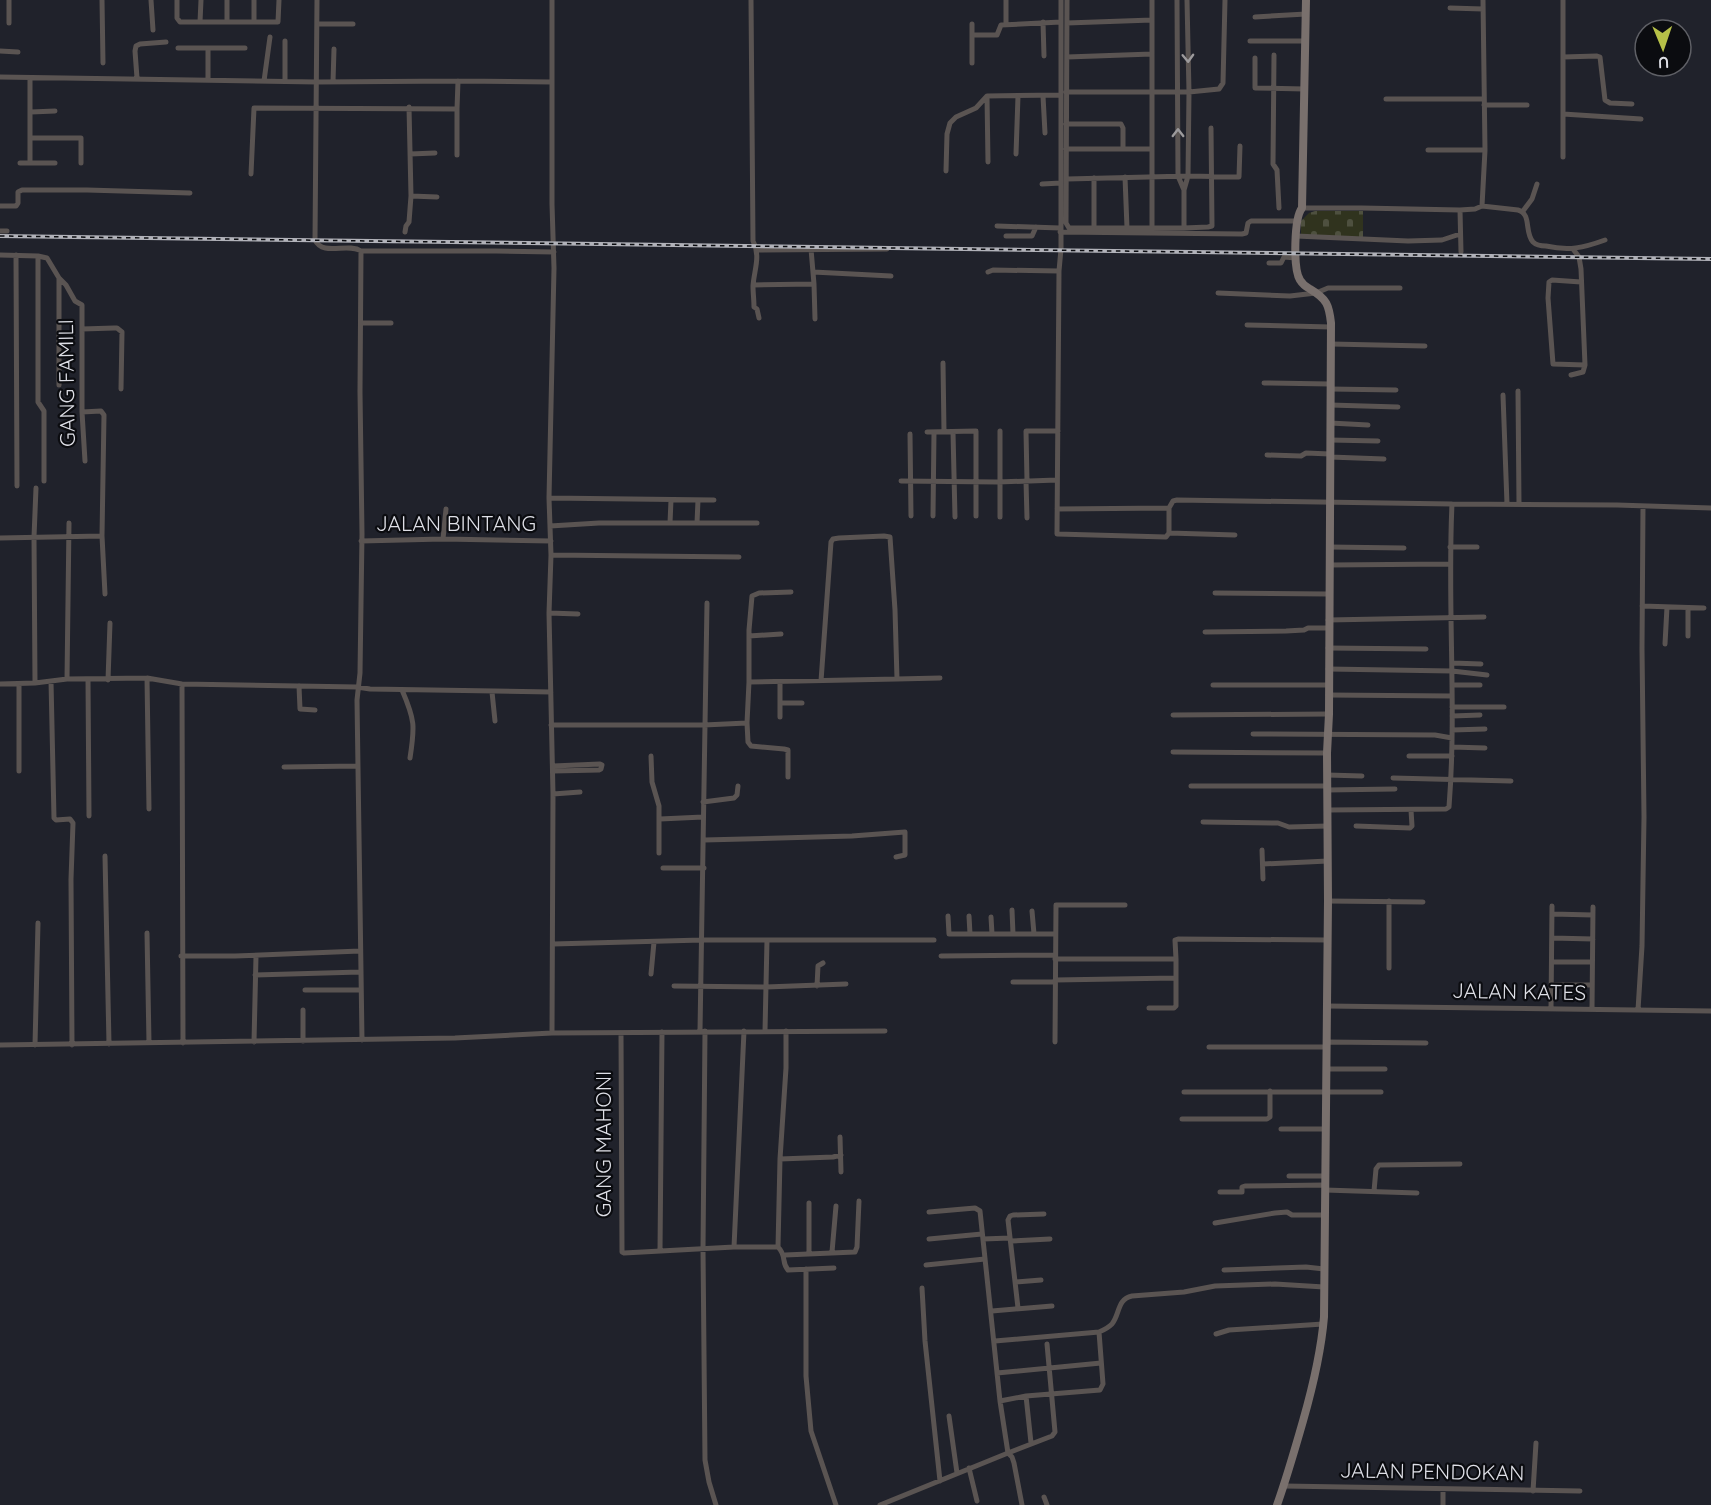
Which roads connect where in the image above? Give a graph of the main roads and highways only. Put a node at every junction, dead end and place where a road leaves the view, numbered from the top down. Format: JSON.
{"nodes":[{"id":1,"x":1306,"y":0,"type":"edge"},
{"id":2,"x":1277,"y":1505,"type":"edge"}],
"edges":[{"from":1,"to":2,"type":"main road"}]}
